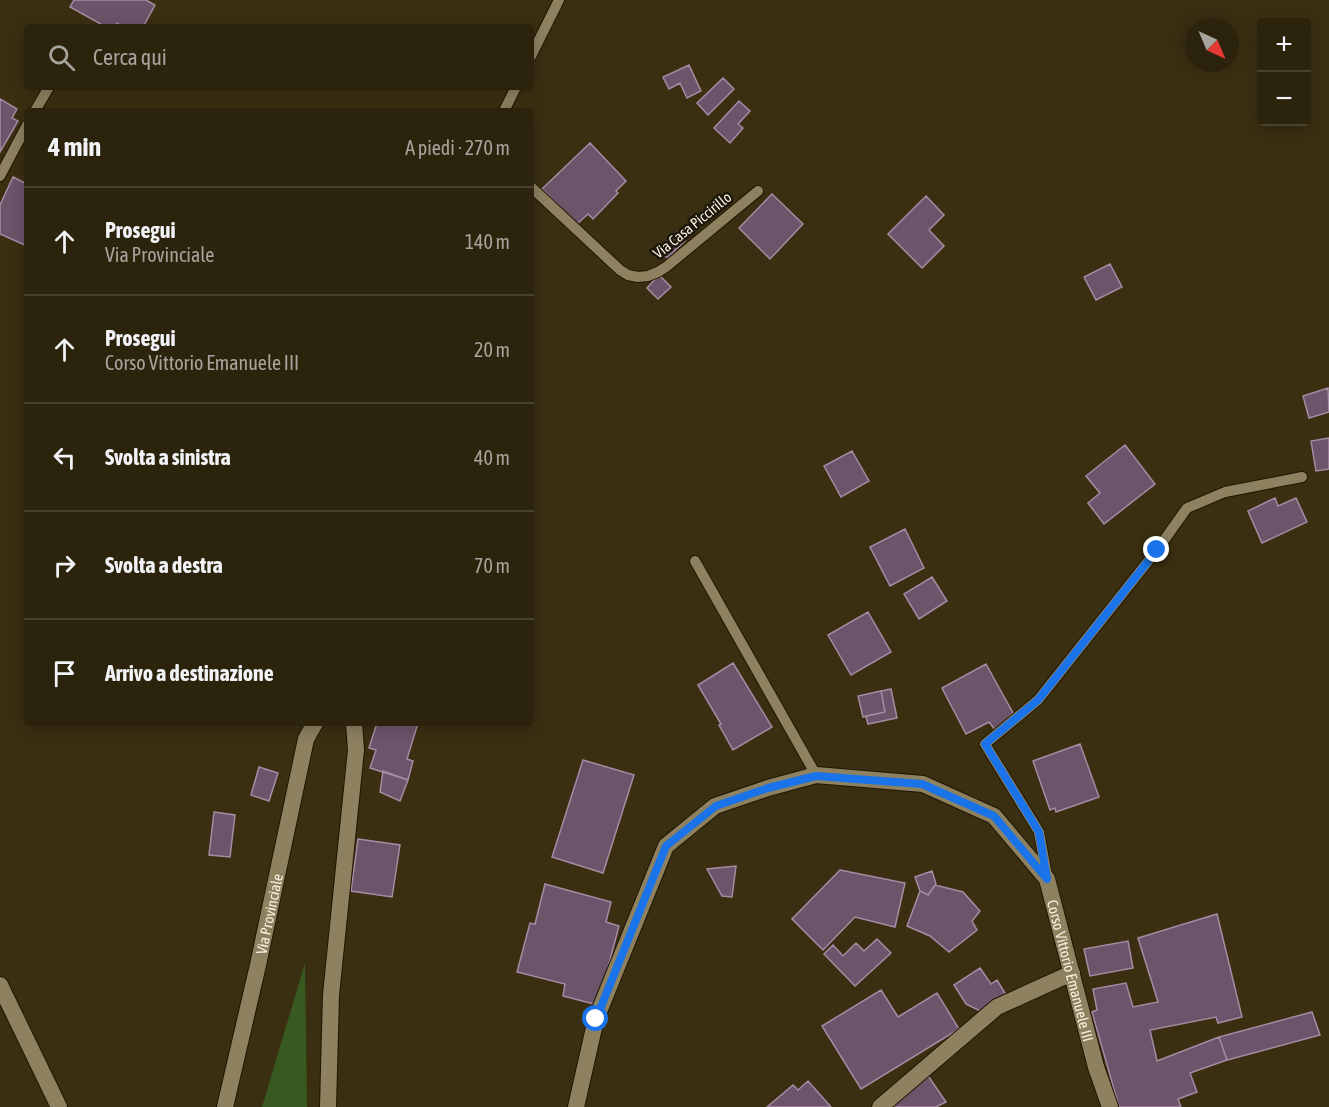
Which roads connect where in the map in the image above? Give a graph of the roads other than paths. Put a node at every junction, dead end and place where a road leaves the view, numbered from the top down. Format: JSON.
{"nodes":[{"id":1,"x":559,"y":0,"type":"edge"},
{"id":2,"x":534,"y":50,"type":"edge"},
{"id":3,"x":47,"y":90,"type":"edge"},
{"id":4,"x":514,"y":90,"type":"edge"},
{"id":5,"x":36,"y":108,"type":"edge"},
{"id":6,"x":506,"y":108,"type":"edge"},
{"id":7,"x":24,"y":131,"type":"edge"},
{"id":8,"x":0,"y":176,"type":"edge"},
{"id":9,"x":534,"y":190,"type":"edge"},
{"id":10,"x":758,"y":191,"type":"dead end"},
{"id":11,"x":1302,"y":477,"type":"dead end"},
{"id":12,"x":695,"y":561,"type":"dead end"},
{"id":13,"x":313,"y":726,"type":"edge"},
{"id":14,"x":354,"y":726,"type":"edge"},
{"id":15,"x":816,"y":776,"type":"junction"},
{"id":16,"x":1047,"y":879,"type":"junction"},
{"id":17,"x":1072,"y":973,"type":"junction"},
{"id":18,"x":0,"y":985,"type":"edge"},
{"id":19,"x":58,"y":1107,"type":"edge"},
{"id":20,"x":225,"y":1107,"type":"edge"},
{"id":21,"x":328,"y":1107,"type":"edge"},
{"id":22,"x":576,"y":1107,"type":"edge"},
{"id":23,"x":880,"y":1107,"type":"edge"},
{"id":24,"x":1110,"y":1107,"type":"edge"}],
"edges":[{"from":1,"to":2,"type":"lane"},
{"from":3,"to":5,"type":"lane"},
{"from":4,"to":6,"type":"lane"},
{"from":7,"to":8,"type":"lane"},
{"from":9,"to":10,"type":"lane","name":"Via Casa Piccirillo"},
{"from":11,"to":16,"type":"lane"},
{"from":12,"to":15,"type":"lane"},
{"from":13,"to":20,"type":"street","name":"Via Provinciale"},
{"from":14,"to":21,"type":"street"},
{"from":15,"to":16,"type":"street","name":"Corso Vittorio Emanuele III"},
{"from":15,"to":22,"type":"street"},
{"from":16,"to":17,"type":"street","name":"Corso Vittorio Emanuele III"},
{"from":17,"to":23,"type":"street"},
{"from":17,"to":24,"type":"street","name":"Corso Vittorio Emanuele III"},
{"from":18,"to":19,"type":"street"}]}
